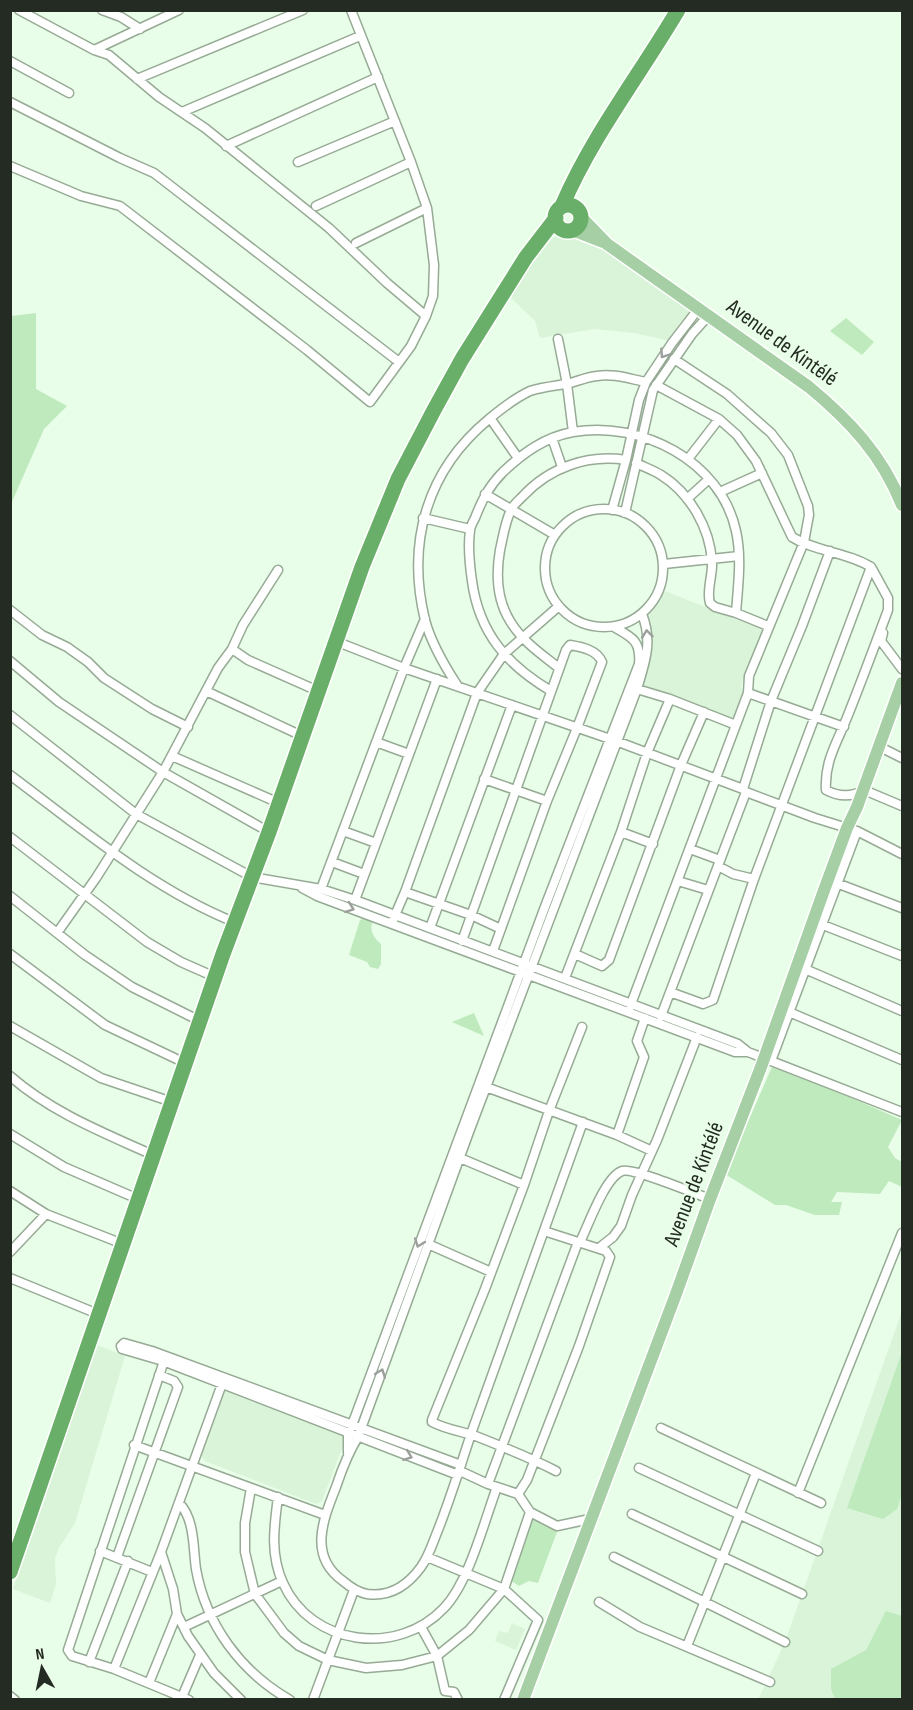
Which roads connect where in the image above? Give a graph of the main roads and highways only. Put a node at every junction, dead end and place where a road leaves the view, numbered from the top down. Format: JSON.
{"nodes":[{"id":1,"x":678,"y":10,"type":"edge"},
{"id":2,"x":567,"y":217,"type":"junction"},
{"id":3,"x":903,"y":505,"type":"edge"},
{"id":4,"x":903,"y":683,"type":"edge"},
{"id":5,"x":10,"y":1572,"type":"edge"},
{"id":6,"x":523,"y":1700,"type":"edge"}],
"edges":[{"from":1,"to":2,"type":"highway"},
{"from":2,"to":3,"type":"main road","name":"Avenue de Kintélé"},
{"from":2,"to":5,"type":"highway"},
{"from":4,"to":6,"type":"main road","name":"Avenue de Kintélé"}]}
